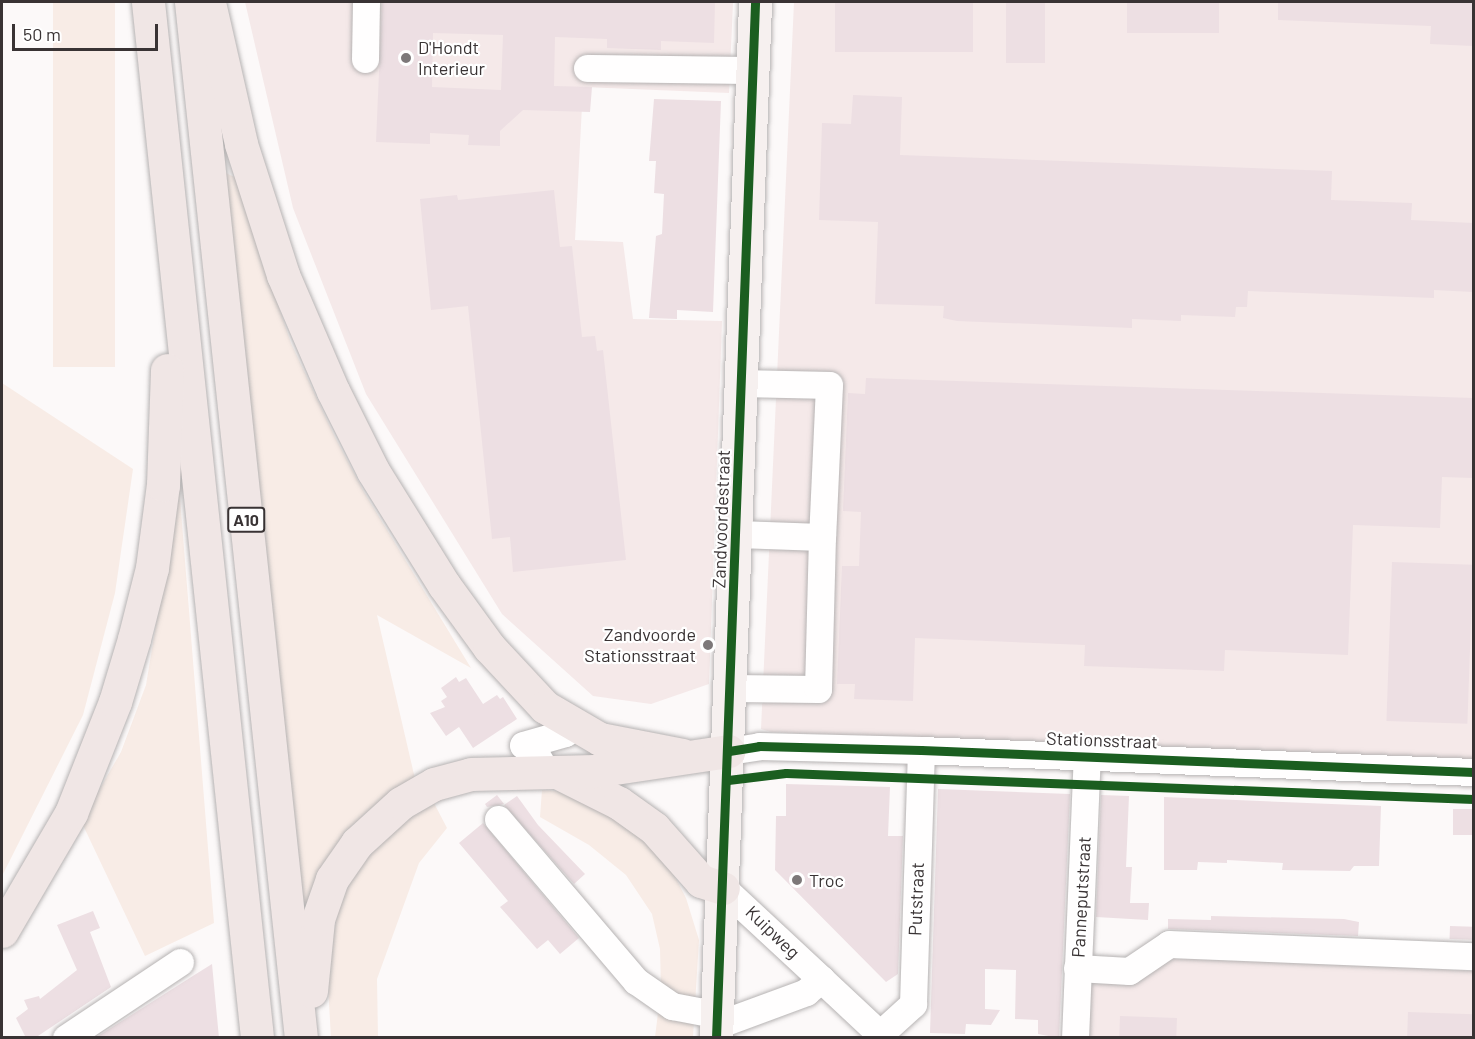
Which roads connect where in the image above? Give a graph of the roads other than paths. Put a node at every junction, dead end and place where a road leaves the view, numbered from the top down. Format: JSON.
{"nodes":[{"id":1,"x":148,"y":2,"type":"edge"},
{"id":2,"x":190,"y":2,"type":"edge"},
{"id":3,"x":209,"y":2,"type":"edge"},
{"id":4,"x":366,"y":2,"type":"edge"},
{"id":5,"x":755,"y":2,"type":"edge"},
{"id":6,"x":365,"y":59,"type":"dead end"},
{"id":7,"x":587,"y":68,"type":"dead end"},
{"id":8,"x":753,"y":70,"type":"junction"},
{"id":9,"x":163,"y":144,"type":"junction"},
{"id":10,"x":742,"y":383,"type":"junction"},
{"id":11,"x":737,"y":534,"type":"junction"},
{"id":12,"x":822,"y":537,"type":"junction"},
{"id":13,"x":732,"y":688,"type":"junction"},
{"id":14,"x":572,"y":725,"type":"junction"},
{"id":15,"x":921,"y":750,"type":"junction"},
{"id":16,"x":729,"y":751,"type":"junction"},
{"id":17,"x":682,"y":755,"type":"junction"},
{"id":18,"x":1087,"y":756,"type":"junction"},
{"id":19,"x":551,"y":771,"type":"junction"},
{"id":20,"x":1473,"y":772,"type":"edge"},
{"id":21,"x":498,"y":819,"type":"dead end"},
{"id":22,"x":723,"y":888,"type":"junction"},
{"id":23,"x":2,"y":931,"type":"edge"},
{"id":24,"x":1473,"y":957,"type":"edge"},
{"id":25,"x":180,"y":962,"type":"dead end"},
{"id":26,"x":1077,"y":968,"type":"junction"},
{"id":27,"x":821,"y":979,"type":"junction"},
{"id":28,"x":718,"y":1026,"type":"edge"},
{"id":29,"x":882,"y":1036,"type":"edge"},
{"id":30,"x":66,"y":1038,"type":"edge"},
{"id":31,"x":257,"y":1038,"type":"edge"},
{"id":32,"x":301,"y":1038,"type":"edge"},
{"id":33,"x":310,"y":1038,"type":"edge"},
{"id":34,"x":1076,"y":1038,"type":"edge"}],
"edges":[{"from":1,"to":9,"type":"highway","number":"A10"},
{"from":2,"to":32,"type":"highway","number":"A10"},
{"from":3,"to":14,"type":"highway"},
{"from":4,"to":6,"type":"street"},
{"from":5,"to":8,"type":"main road","name":"Zandvoordestraat"},
{"from":7,"to":8,"type":"street"},
{"from":8,"to":10,"type":"main road","name":"Zandvoordestraat"},
{"from":9,"to":23,"type":"highway","number":"A10"},
{"from":9,"to":31,"type":"highway","number":"A10"},
{"from":10,"to":11,"type":"main road","name":"Zandvoordestraat"},
{"from":10,"to":12,"type":"street"},
{"from":11,"to":12,"type":"street"},
{"from":11,"to":13,"type":"main road","name":"Zandvoordestraat"},
{"from":12,"to":13,"type":"street"},
{"from":13,"to":16,"type":"main road","name":"Zandvoordestraat"},
{"from":14,"to":17,"type":"highway"},
{"from":14,"to":19,"type":"street"},
{"from":15,"to":16,"type":"street","name":"Stationsstraat"},
{"from":15,"to":18,"type":"street","name":"Stationsstraat"},
{"from":15,"to":29,"type":"street","name":"Putstraat"},
{"from":16,"to":17,"type":"highway"},
{"from":16,"to":22,"type":"main road","name":"Zandvoordestraat"},
{"from":17,"to":19,"type":"highway"},
{"from":18,"to":20,"type":"street","name":"Stationsstraat"},
{"from":18,"to":26,"type":"street","name":"Panneputstraat"},
{"from":19,"to":22,"type":"highway"},
{"from":19,"to":33,"type":"highway"},
{"from":21,"to":28,"type":"street"},
{"from":22,"to":27,"type":"street","name":"Kuipweg"},
{"from":22,"to":28,"type":"main road","name":"Zandvoordestraat"},
{"from":24,"to":26,"type":"street"},
{"from":25,"to":30,"type":"street"},
{"from":26,"to":34,"type":"street","name":"Panneputstraat"},
{"from":27,"to":28,"type":"street"},
{"from":27,"to":29,"type":"street","name":"Kuipweg"}]}
